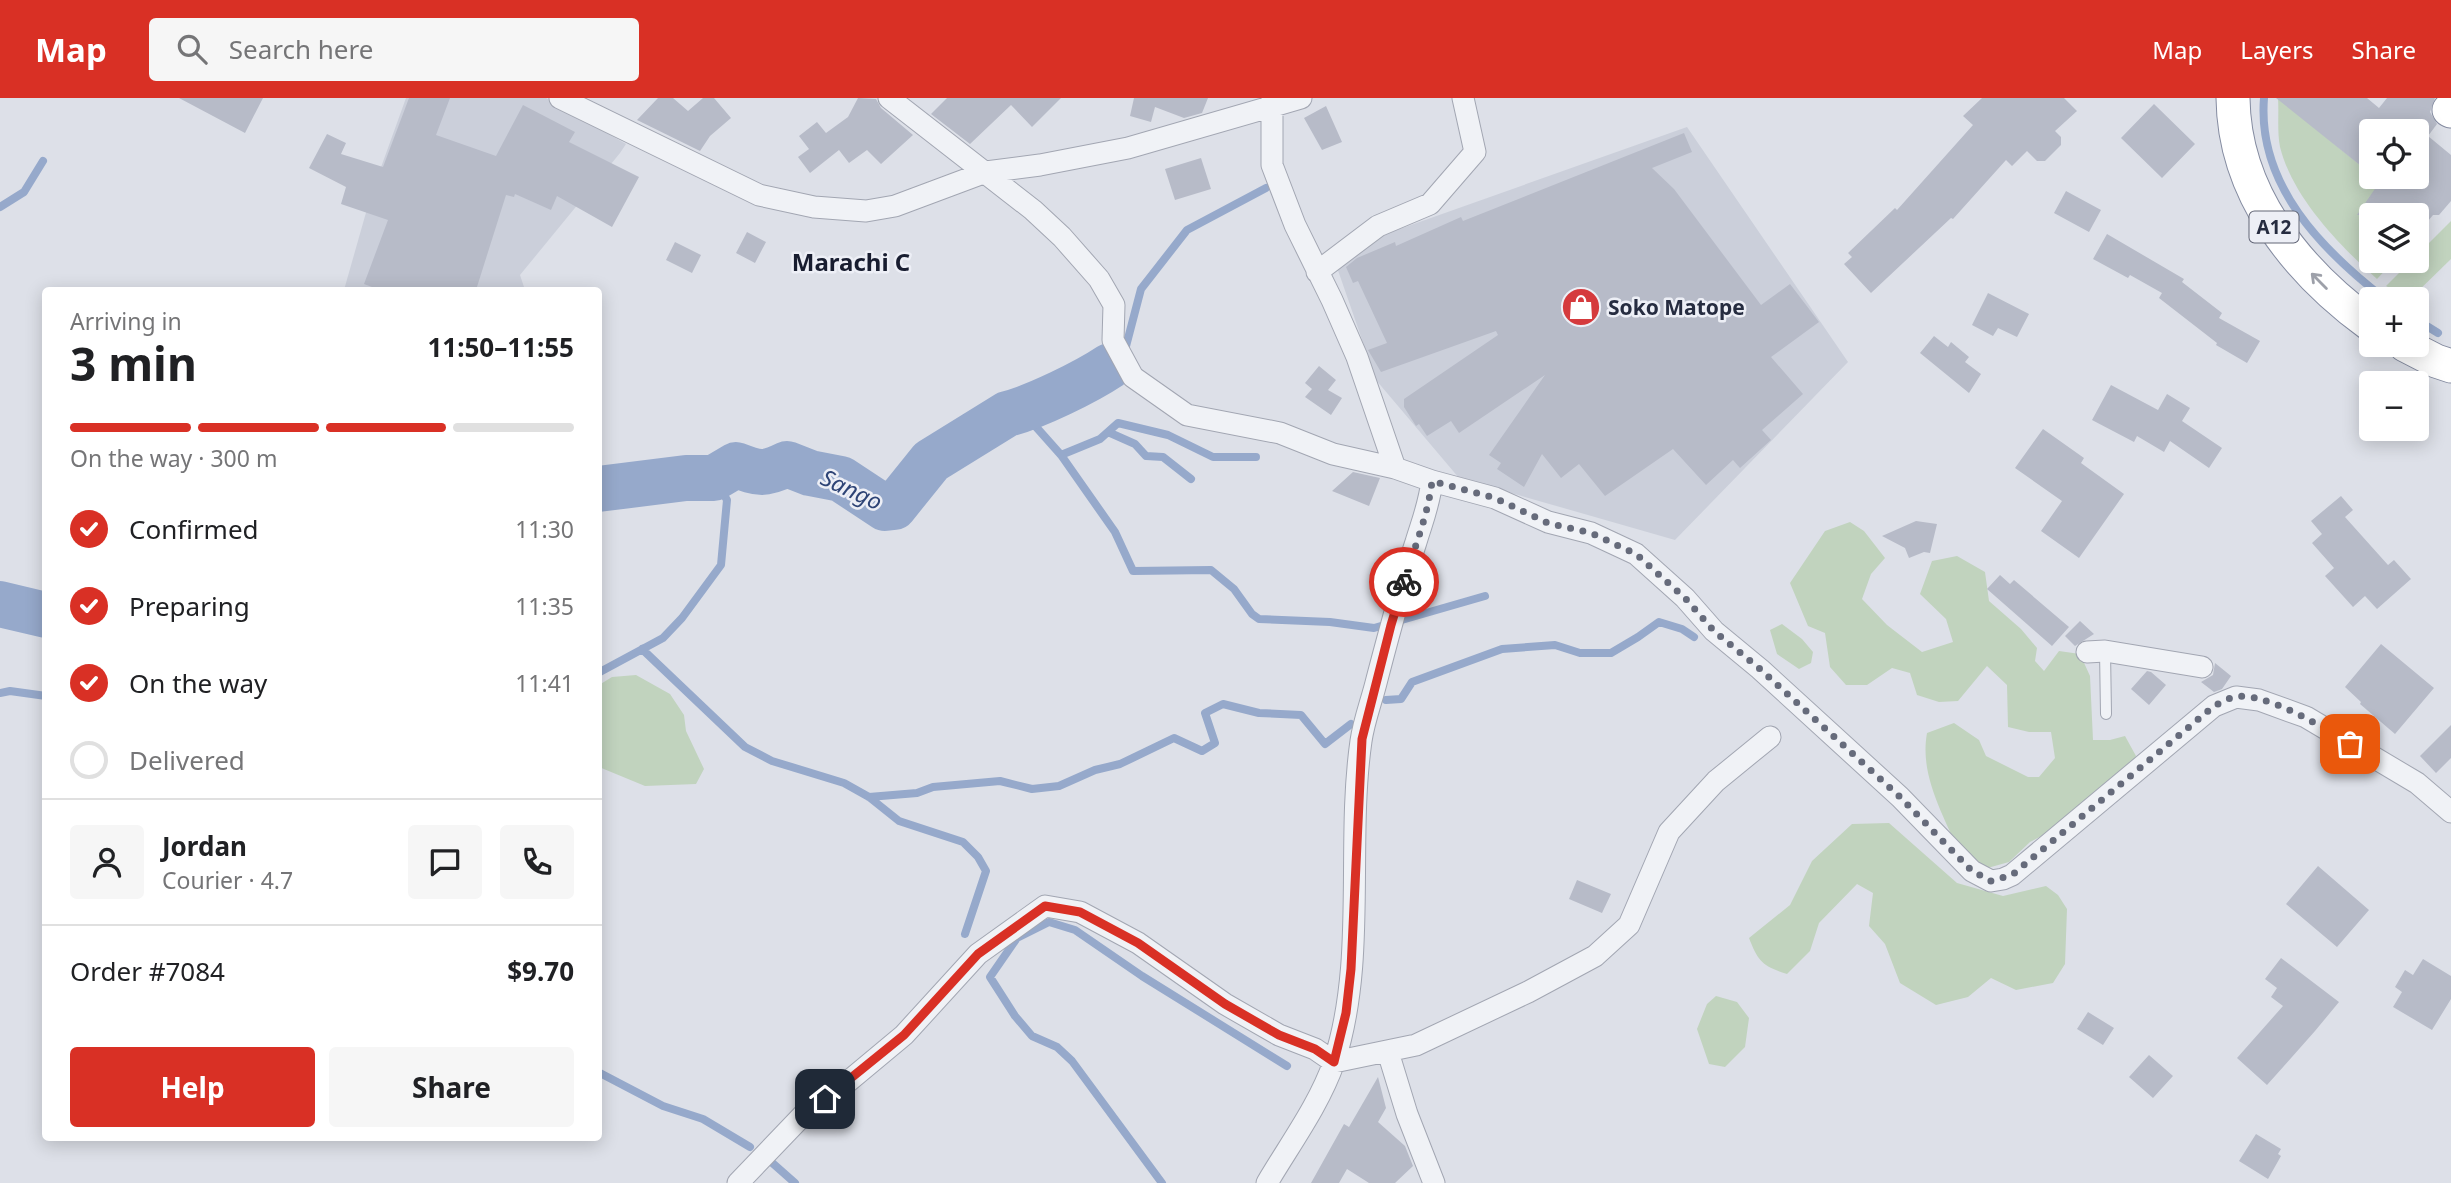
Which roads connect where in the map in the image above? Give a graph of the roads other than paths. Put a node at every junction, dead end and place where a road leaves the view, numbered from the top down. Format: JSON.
{"nodes":[{"id":1,"x":560,"y":98,"type":"edge"},
{"id":2,"x":889,"y":98,"type":"edge"},
{"id":3,"x":1301,"y":98,"type":"edge"},
{"id":4,"x":1463,"y":98,"type":"edge"},
{"id":5,"x":2214,"y":98,"type":"edge"},
{"id":6,"x":1272,"y":102,"type":"edge"},
{"id":7,"x":2234,"y":113,"type":"edge"},
{"id":8,"x":986,"y":172,"type":"junction"},
{"id":9,"x":1317,"y":272,"type":"junction"},
{"id":10,"x":2359,"y":316,"type":"edge"},
{"id":11,"x":2428,"y":357,"type":"edge"},
{"id":12,"x":2451,"y":366,"type":"edge"},
{"id":13,"x":1395,"y":468,"type":"junction"},
{"id":14,"x":1432,"y":481,"type":"junction"},
{"id":15,"x":2096,"y":652,"type":"joint"},
{"id":16,"x":2202,"y":667,"type":"dead end"},
{"id":17,"x":2106,"y":714,"type":"dead end"},
{"id":18,"x":1770,"y":737,"type":"dead end"},
{"id":19,"x":2451,"y":812,"type":"edge"},
{"id":20,"x":1388,"y":1052,"type":"junction"},
{"id":21,"x":1334,"y":1062,"type":"junction"},
{"id":22,"x":738,"y":1183,"type":"edge"},
{"id":23,"x":1267,"y":1183,"type":"edge"},
{"id":24,"x":1434,"y":1183,"type":"edge"}],
"edges":[{"from":1,"to":8,"type":"street"},
{"from":2,"to":8,"type":"street"},
{"from":3,"to":6,"type":"street"},
{"from":4,"to":9,"type":"street"},
{"from":5,"to":7,"type":"highway"},
{"from":6,"to":8,"type":"street"},
{"from":6,"to":9,"type":"street"},
{"from":10,"to":7,"type":"highway","number":"A12","one_way":true},
{"from":8,"to":13,"type":"street"},
{"from":9,"to":13,"type":"street"},
{"from":11,"to":12,"type":"highway"},
{"from":13,"to":14,"type":"street"},
{"from":14,"to":19,"type":"street"},
{"from":14,"to":21,"type":"street"},
{"from":15,"to":16,"type":"street"},
{"from":15,"to":17,"type":"lane"},
{"from":18,"to":20,"type":"street"},
{"from":20,"to":21,"type":"street"},
{"from":20,"to":24,"type":"street"},
{"from":21,"to":22,"type":"street"},
{"from":21,"to":23,"type":"street"}]}
